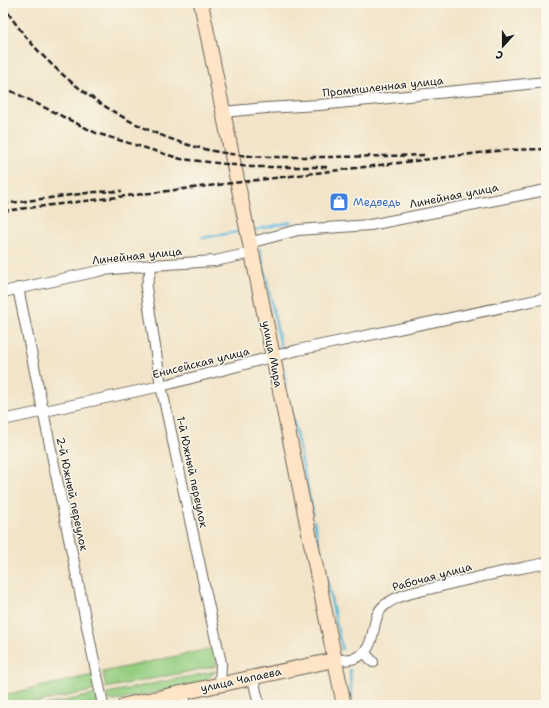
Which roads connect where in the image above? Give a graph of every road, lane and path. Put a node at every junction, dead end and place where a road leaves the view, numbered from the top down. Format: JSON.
{"nodes":[{"id":1,"x":201,"y":3,"type":"edge"},
{"id":2,"x":546,"y":82,"type":"edge"},
{"id":3,"x":222,"y":112,"type":"junction"},
{"id":4,"x":546,"y":190,"type":"edge"},
{"id":5,"x":250,"y":248,"type":"junction"},
{"id":6,"x":152,"y":265,"type":"junction"},
{"id":7,"x":18,"y":288,"type":"junction"},
{"id":8,"x":3,"y":292,"type":"edge"},
{"id":9,"x":546,"y":298,"type":"edge"},
{"id":10,"x":273,"y":357,"type":"junction"},
{"id":11,"x":161,"y":386,"type":"junction"},
{"id":12,"x":43,"y":411,"type":"junction"},
{"id":13,"x":3,"y":420,"type":"edge"},
{"id":14,"x":546,"y":563,"type":"edge"},
{"id":15,"x":364,"y":652,"type":"junction"},
{"id":16,"x":334,"y":660,"type":"junction"},
{"id":17,"x":373,"y":662,"type":"dead end"},
{"id":18,"x":253,"y":678,"type":"junction"},
{"id":19,"x":220,"y":685,"type":"junction"},
{"id":20,"x":184,"y":699,"type":"edge"},
{"id":21,"x":103,"y":705,"type":"edge"},
{"id":22,"x":125,"y":705,"type":"edge"},
{"id":23,"x":259,"y":705,"type":"edge"},
{"id":24,"x":344,"y":705,"type":"edge"}],
"edges":[{"from":1,"to":3,"type":"main road","name":"улица Мира"},
{"from":2,"to":3,"type":"street","name":"Промышленная улица"},
{"from":3,"to":5,"type":"main road","name":"улица Мира"},
{"from":4,"to":5,"type":"street","name":"Линейная улица"},
{"from":5,"to":6,"type":"street","name":"Линейная улица"},
{"from":5,"to":10,"type":"main road","name":"улица Мира"},
{"from":6,"to":7,"type":"street","name":"Линейная улица"},
{"from":6,"to":11,"type":"street","name":"1-й Южный переулок"},
{"from":7,"to":8,"type":"street","name":"Линейная улица"},
{"from":7,"to":12,"type":"street","name":"2-й Южный переулок"},
{"from":9,"to":10,"type":"street","name":"Енисейская улица"},
{"from":10,"to":11,"type":"street","name":"Енисейская улица"},
{"from":10,"to":16,"type":"main road","name":"улица Мира"},
{"from":11,"to":12,"type":"street","name":"Енисейская улица"},
{"from":11,"to":19,"type":"street","name":"1-й Южный переулок"},
{"from":12,"to":13,"type":"street","name":"Енисейская улица"},
{"from":12,"to":21,"type":"street","name":"2-й Южный переулок"},
{"from":14,"to":15,"type":"street","name":"Рабочая улица"},
{"from":15,"to":16,"type":"street"},
{"from":15,"to":17,"type":"street"},
{"from":16,"to":18,"type":"main road","name":"улица Чапаева"},
{"from":16,"to":24,"type":"main road","name":"улица Мира"},
{"from":18,"to":19,"type":"main road","name":"улица Чапаева"},
{"from":18,"to":23,"type":"street"},
{"from":19,"to":20,"type":"main road","name":"улица Чапаева"},
{"from":20,"to":22,"type":"main road","name":"улица Чапаева"}]}
